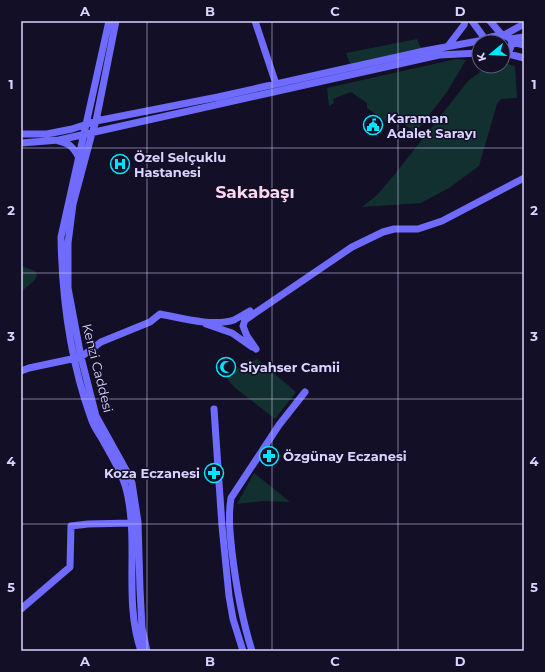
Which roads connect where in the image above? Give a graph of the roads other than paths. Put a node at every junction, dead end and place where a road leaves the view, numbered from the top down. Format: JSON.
{"nodes":[{"id":1,"x":108,"y":21,"type":"edge"},
{"id":2,"x":116,"y":21,"type":"edge"},
{"id":3,"x":255,"y":21,"type":"edge"},
{"id":4,"x":465,"y":21,"type":"edge"},
{"id":5,"x":472,"y":21,"type":"edge"},
{"id":6,"x":490,"y":21,"type":"edge"},
{"id":7,"x":524,"y":24,"type":"edge"},
{"id":8,"x":480,"y":34,"type":"edge"},
{"id":9,"x":503,"y":34,"type":"edge"},
{"id":10,"x":511,"y":35,"type":"edge"},
{"id":11,"x":524,"y":37,"type":"edge"},
{"id":12,"x":511,"y":38,"type":"edge"},
{"id":13,"x":511,"y":40,"type":"edge"},
{"id":14,"x":471,"y":42,"type":"edge"},
{"id":15,"x":524,"y":45,"type":"edge"},
{"id":16,"x":448,"y":46,"type":"junction"},
{"id":17,"x":471,"y":53,"type":"edge"},
{"id":18,"x":511,"y":55,"type":"edge"},
{"id":19,"x":524,"y":58,"type":"edge"},
{"id":20,"x":276,"y":84,"type":"junction"},
{"id":21,"x":96,"y":121,"type":"junction"},
{"id":22,"x":86,"y":124,"type":"junction"},
{"id":23,"x":92,"y":133,"type":"junction"},
{"id":24,"x":21,"y":134,"type":"edge"},
{"id":25,"x":84,"y":134,"type":"junction"},
{"id":26,"x":59,"y":140,"type":"junction"},
{"id":27,"x":21,"y":143,"type":"edge"},
{"id":28,"x":78,"y":156,"type":"junction"},
{"id":29,"x":524,"y":178,"type":"edge"},
{"id":30,"x":265,"y":305,"type":"junction"},
{"id":31,"x":197,"y":320,"type":"junction"},
{"id":32,"x":233,"y":320,"type":"junction"},
{"id":33,"x":242,"y":326,"type":"junction"},
{"id":34,"x":232,"y":333,"type":"junction"},
{"id":35,"x":77,"y":358,"type":"junction"},
{"id":36,"x":21,"y":372,"type":"edge"},
{"id":37,"x":304,"y":392,"type":"dead end"},
{"id":38,"x":214,"y":409,"type":"dead end"},
{"id":39,"x":132,"y":523,"type":"junction"},
{"id":40,"x":21,"y":609,"type":"edge"},
{"id":41,"x":141,"y":651,"type":"edge"},
{"id":42,"x":147,"y":651,"type":"edge"},
{"id":43,"x":243,"y":651,"type":"edge"},
{"id":44,"x":252,"y":651,"type":"edge"}],
"edges":[{"from":1,"to":22,"type":"main road","name":"Kenzi Caddesi"},
{"from":2,"to":21,"type":"main road","name":"Kenzi Caddesi"},
{"from":3,"to":20,"type":"main road"},
{"from":4,"to":16,"type":"main road"},
{"from":5,"to":8,"type":"main road"},
{"from":6,"to":9,"type":"main road"},
{"from":7,"to":10,"type":"main road"},
{"from":11,"to":12,"type":"main road"},
{"from":13,"to":15,"type":"main road"},
{"from":14,"to":16,"type":"main road"},
{"from":16,"to":20,"type":"main road"},
{"from":17,"to":23,"type":"main road"},
{"from":18,"to":19,"type":"main road"},
{"from":20,"to":21,"type":"main road"},
{"from":21,"to":22,"type":"main road"},
{"from":21,"to":23,"type":"main road","name":"Kenzi Caddesi"},
{"from":22,"to":24,"type":"main road"},
{"from":22,"to":25,"type":"main road","name":"Kenzi Caddesi"},
{"from":23,"to":25,"type":"main road"},
{"from":23,"to":35,"type":"main road","name":"Kenzi Caddesi"},
{"from":25,"to":26,"type":"main road"},
{"from":25,"to":28,"type":"main road","name":"Kenzi Caddesi"},
{"from":26,"to":27,"type":"main road"},
{"from":26,"to":28,"type":"main road"},
{"from":28,"to":35,"type":"main road","name":"Kenzi Caddesi"},
{"from":29,"to":30,"type":"main road"},
{"from":30,"to":32,"type":"main road"},
{"from":30,"to":33,"type":"main road"},
{"from":31,"to":32,"type":"main road"},
{"from":31,"to":34,"type":"main road"},
{"from":31,"to":35,"type":"main road"},
{"from":32,"to":33,"type":"main road"},
{"from":32,"to":34,"type":"main road"},
{"from":33,"to":34,"type":"main road"},
{"from":33,"to":34,"type":"main road"},
{"from":35,"to":36,"type":"main road"},
{"from":35,"to":39,"type":"main road","name":"Kenzi Caddesi"},
{"from":35,"to":42,"type":"main road","name":"Kenzi Caddesi"},
{"from":37,"to":44,"type":"main road"},
{"from":38,"to":43,"type":"main road"},
{"from":39,"to":40,"type":"main road"},
{"from":39,"to":41,"type":"main road","name":"Kenzi Caddesi"}]}
